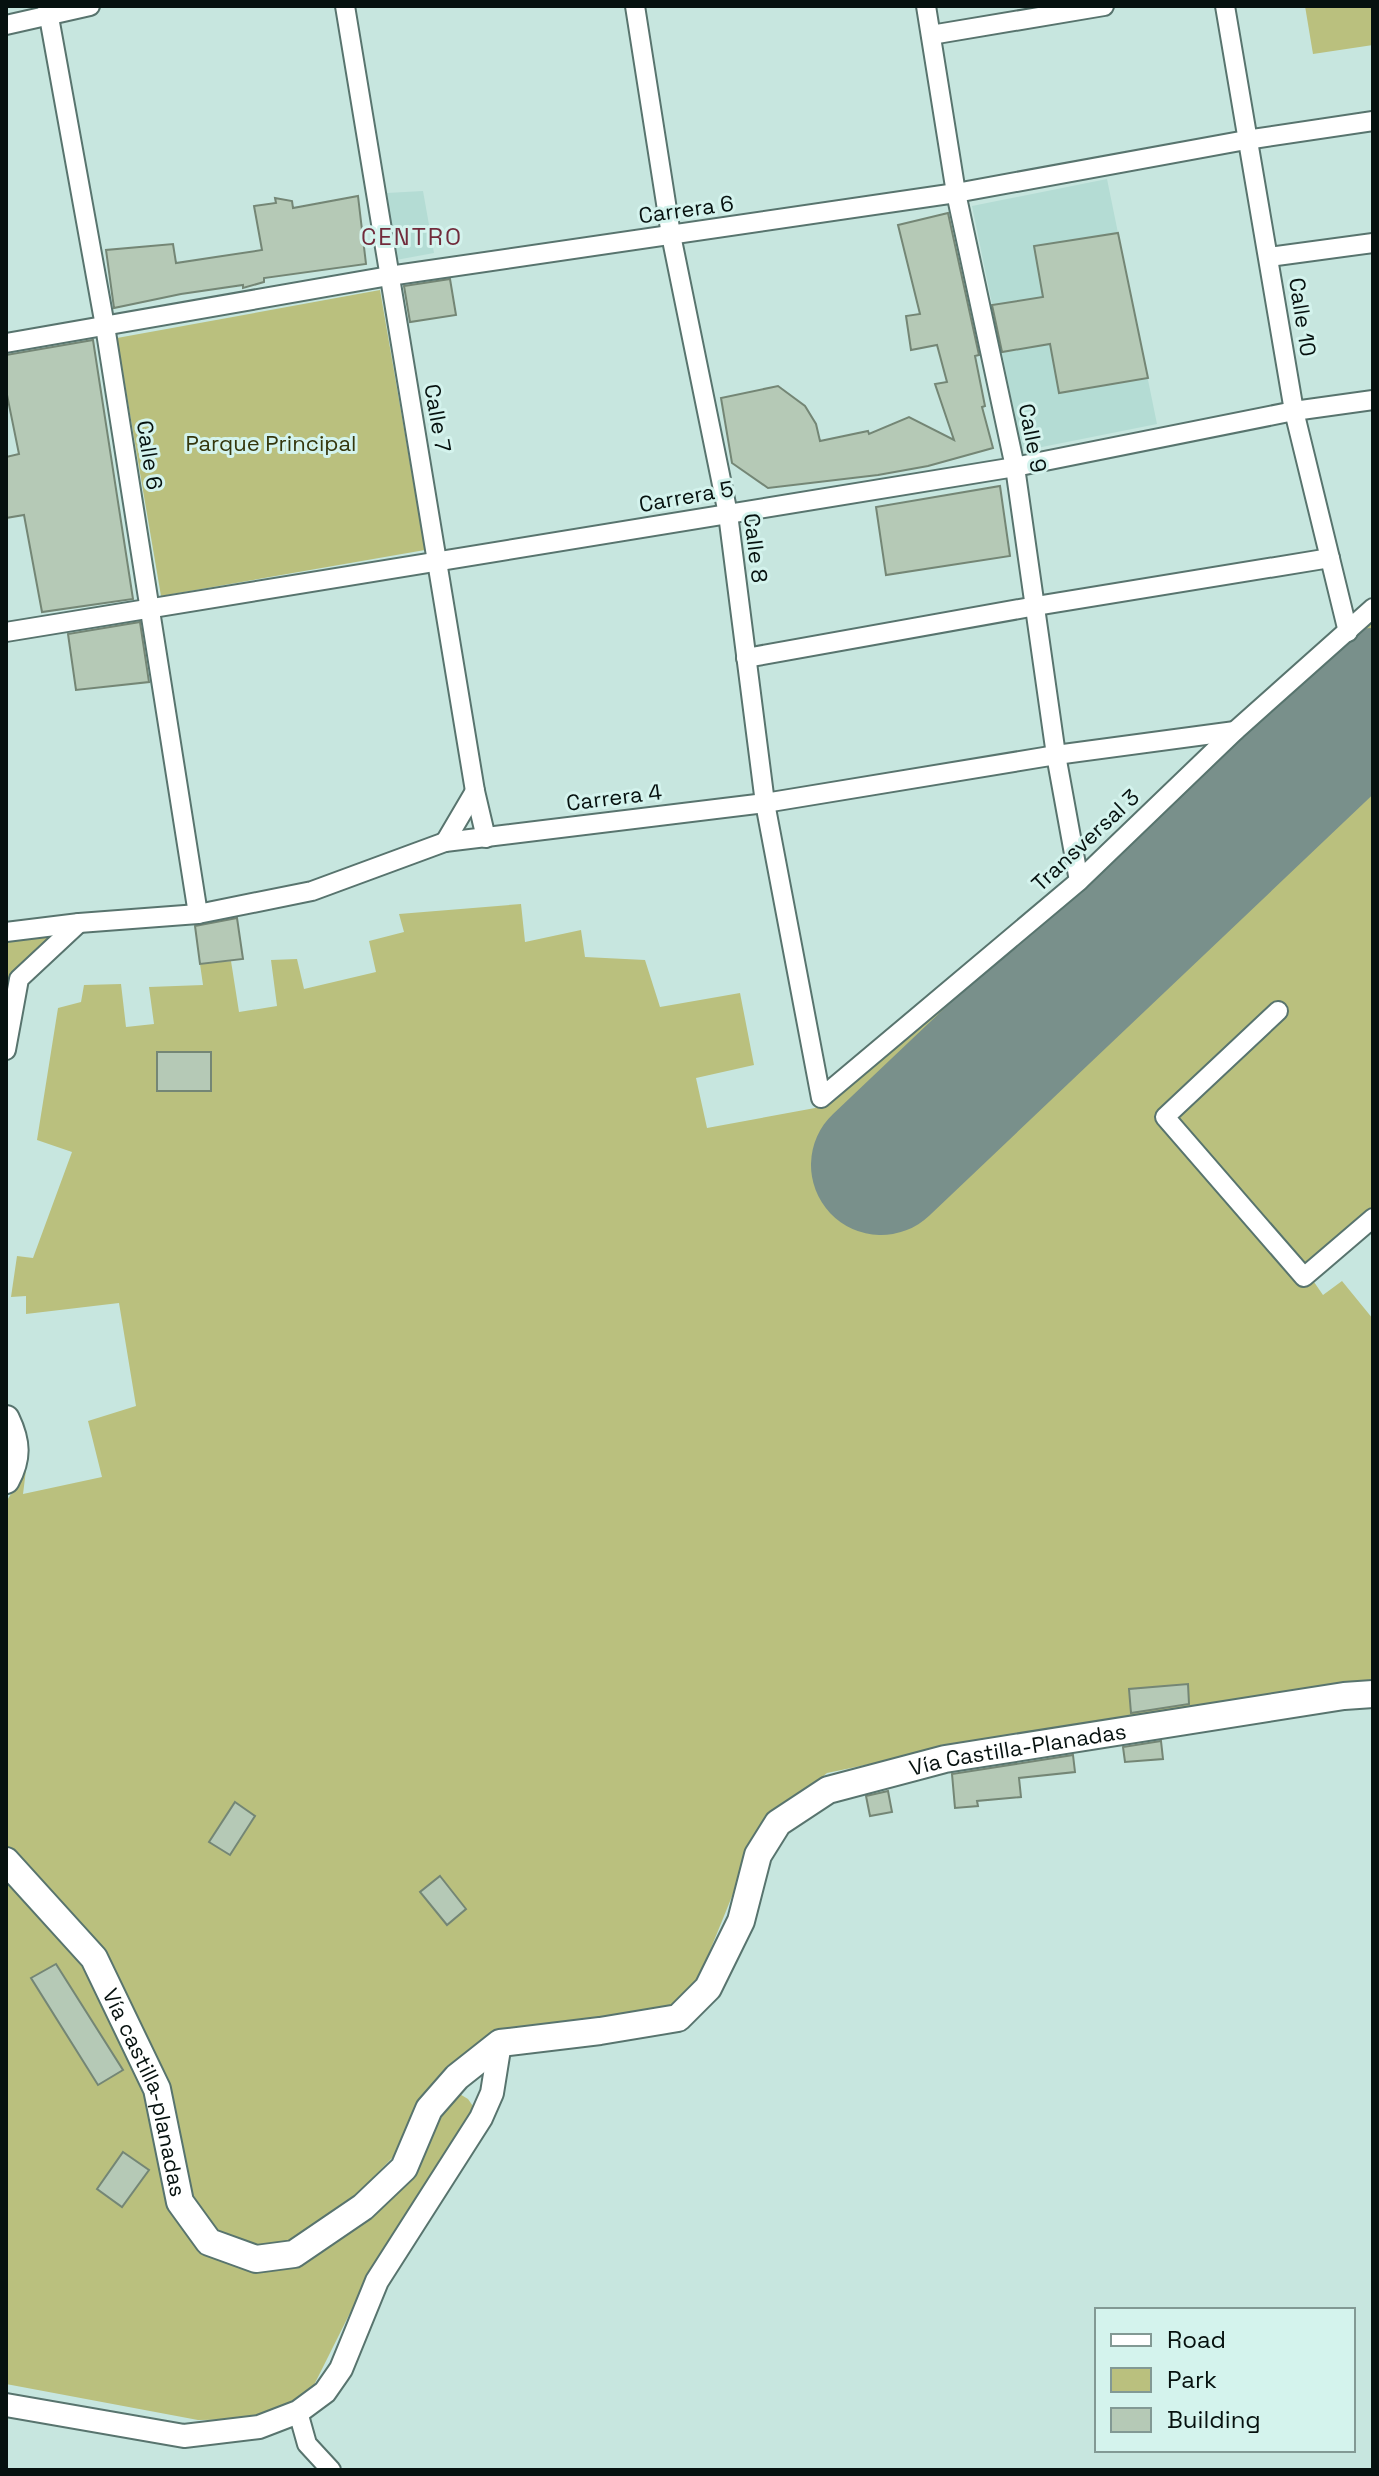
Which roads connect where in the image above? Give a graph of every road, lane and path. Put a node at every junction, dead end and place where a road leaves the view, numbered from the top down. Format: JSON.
{"nodes":[{"id":1,"x":90,"y":6,"type":"edge"},
{"id":2,"x":345,"y":6,"type":"edge"},
{"id":3,"x":635,"y":6,"type":"edge"},
{"id":4,"x":926,"y":6,"type":"edge"},
{"id":5,"x":1104,"y":6,"type":"edge"},
{"id":6,"x":1225,"y":6,"type":"edge"},
{"id":7,"x":48,"y":10,"type":"edge"},
{"id":8,"x":6,"y":25,"type":"edge"},
{"id":9,"x":931,"y":35,"type":"junction"},
{"id":10,"x":1373,"y":121,"type":"edge"},
{"id":11,"x":1246,"y":140,"type":"junction"},
{"id":12,"x":956,"y":193,"type":"junction"},
{"id":13,"x":671,"y":235,"type":"junction"},
{"id":14,"x":1373,"y":243,"type":"edge"},
{"id":15,"x":1269,"y":257,"type":"junction"},
{"id":16,"x":389,"y":276,"type":"junction"},
{"id":17,"x":105,"y":326,"type":"junction"},
{"id":18,"x":6,"y":343,"type":"edge"},
{"id":19,"x":1373,"y":400,"type":"edge"},
{"id":20,"x":1294,"y":411,"type":"junction"},
{"id":21,"x":1015,"y":467,"type":"junction"},
{"id":22,"x":728,"y":514,"type":"junction"},
{"id":23,"x":1330,"y":558,"type":"junction"},
{"id":24,"x":438,"y":563,"type":"junction"},
{"id":25,"x":1036,"y":606,"type":"junction"},
{"id":26,"x":1373,"y":608,"type":"edge"},
{"id":27,"x":151,"y":609,"type":"junction"},
{"id":28,"x":6,"y":632,"type":"edge"},
{"id":29,"x":1348,"y":632,"type":"junction"},
{"id":30,"x":746,"y":658,"type":"junction"},
{"id":31,"x":1235,"y":731,"type":"junction"},
{"id":32,"x":1056,"y":755,"type":"junction"},
{"id":33,"x":475,"y":791,"type":"junction"},
{"id":34,"x":765,"y":803,"type":"junction"},
{"id":35,"x":486,"y":838,"type":"junction"},
{"id":36,"x":445,"y":842,"type":"junction"},
{"id":37,"x":1079,"y":881,"type":"junction"},
{"id":38,"x":198,"y":914,"type":"junction"},
{"id":39,"x":79,"y":923,"type":"junction"},
{"id":40,"x":6,"y":932,"type":"edge"},
{"id":41,"x":1278,"y":1011,"type":"dead end"},
{"id":42,"x":6,"y":1050,"type":"edge"},
{"id":43,"x":821,"y":1098,"type":"joint"},
{"id":44,"x":1373,"y":1218,"type":"edge"},
{"id":45,"x":6,"y":1419,"type":"edge"},
{"id":46,"x":11,"y":1468,"type":"edge"},
{"id":47,"x":1373,"y":1694,"type":"edge"},
{"id":48,"x":6,"y":1861,"type":"edge"},
{"id":49,"x":500,"y":2043,"type":"junction"},
{"id":50,"x":6,"y":2405,"type":"edge"},
{"id":51,"x":298,"y":2412,"type":"junction"},
{"id":52,"x":331,"y":2470,"type":"edge"}],
"edges":[{"from":1,"to":7,"type":"street"},
{"from":2,"to":16,"type":"street","name":"Calle 7"},
{"from":3,"to":13,"type":"street","name":"Calle 8"},
{"from":4,"to":9,"type":"street","name":"Calle 9"},
{"from":5,"to":9,"type":"street"},
{"from":6,"to":11,"type":"street","name":"Calle 10"},
{"from":7,"to":8,"type":"street"},
{"from":7,"to":17,"type":"street","name":"Calle 6"},
{"from":9,"to":12,"type":"street","name":"Calle 9"},
{"from":10,"to":11,"type":"street","name":"Carrera 6"},
{"from":11,"to":12,"type":"street","name":"Carrera 6"},
{"from":11,"to":15,"type":"street","name":"Calle 10"},
{"from":12,"to":13,"type":"street","name":"Carrera 6"},
{"from":12,"to":21,"type":"street","name":"Calle 9"},
{"from":13,"to":16,"type":"street","name":"Carrera 6"},
{"from":13,"to":22,"type":"street","name":"Calle 8"},
{"from":14,"to":15,"type":"street"},
{"from":15,"to":20,"type":"street","name":"Calle 10"},
{"from":16,"to":17,"type":"street","name":"Carrera 6"},
{"from":16,"to":24,"type":"street","name":"Calle 7"},
{"from":17,"to":18,"type":"street","name":"Carrera 6"},
{"from":17,"to":27,"type":"street","name":"Calle 6"},
{"from":19,"to":20,"type":"street","name":"Carrera 5"},
{"from":20,"to":21,"type":"street","name":"Carrera 5"},
{"from":20,"to":23,"type":"street","name":"Calle 10"},
{"from":21,"to":22,"type":"street","name":"Carrera 5"},
{"from":21,"to":25,"type":"street","name":"Calle 9"},
{"from":22,"to":24,"type":"street","name":"Carrera 5"},
{"from":22,"to":30,"type":"street","name":"Calle 8"},
{"from":23,"to":25,"type":"street"},
{"from":23,"to":29,"type":"street","name":"Calle 10"},
{"from":24,"to":27,"type":"street","name":"Carrera 5"},
{"from":24,"to":33,"type":"street","name":"Calle 7"},
{"from":25,"to":30,"type":"street"},
{"from":25,"to":32,"type":"street","name":"Calle 9"},
{"from":26,"to":29,"type":"street","name":"Transversal 3"},
{"from":27,"to":28,"type":"street","name":"Carrera 5"},
{"from":27,"to":38,"type":"street","name":"Calle 6"},
{"from":29,"to":31,"type":"street","name":"Transversal 3"},
{"from":30,"to":34,"type":"street","name":"Calle 8"},
{"from":31,"to":32,"type":"street","name":"Carrera 4"},
{"from":31,"to":37,"type":"street","name":"Transversal 3"},
{"from":32,"to":34,"type":"street","name":"Carrera 4"},
{"from":32,"to":37,"type":"street","name":"Calle 9"},
{"from":33,"to":35,"type":"street","name":"Calle 7"},
{"from":33,"to":36,"type":"street"},
{"from":34,"to":35,"type":"street","name":"Carrera 4"},
{"from":34,"to":43,"type":"street","name":"Calle 8"},
{"from":35,"to":36,"type":"street","name":"Carrera 4"},
{"from":36,"to":38,"type":"street","name":"Carrera 4"},
{"from":37,"to":43,"type":"street","name":"Transversal 3"},
{"from":38,"to":39,"type":"street","name":"Carrera 4"},
{"from":39,"to":40,"type":"street","name":"Carrera 4"},
{"from":39,"to":42,"type":"street"},
{"from":41,"to":44,"type":"street"},
{"from":45,"to":46,"type":"main road"},
{"from":47,"to":49,"type":"main road","name":"Vía Castilla-Planadas"},
{"from":48,"to":49,"type":"main road","name":"Vía castilla-planadas"},
{"from":49,"to":51,"type":"street"},
{"from":50,"to":51,"type":"street"},
{"from":51,"to":52,"type":"street"}]}
